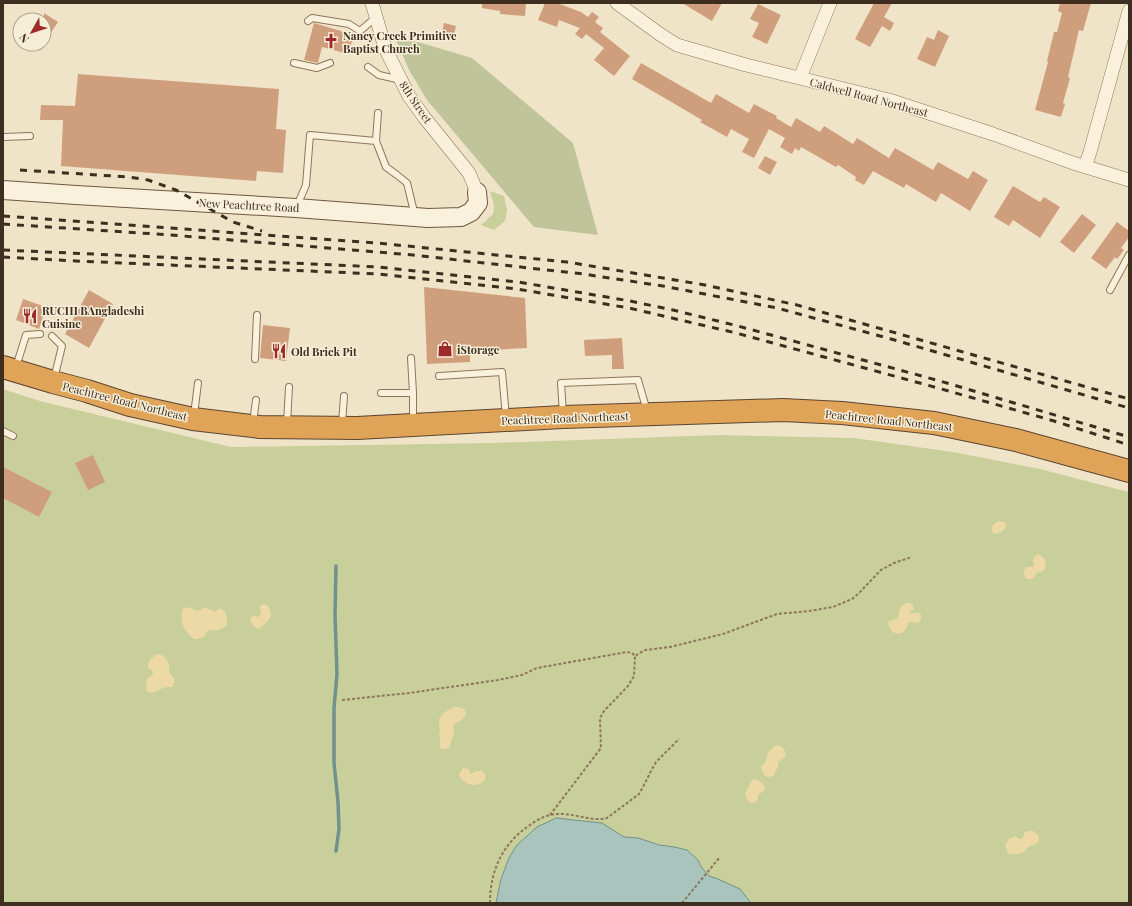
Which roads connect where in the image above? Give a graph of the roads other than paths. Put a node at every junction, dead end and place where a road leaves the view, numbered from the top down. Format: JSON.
{"nodes":[{"id":1,"x":372,"y":3,"type":"edge"},
{"id":2,"x":617,"y":3,"type":"edge"},
{"id":3,"x":830,"y":3,"type":"edge"},
{"id":4,"x":1129,"y":11,"type":"edge"},
{"id":5,"x":375,"y":18,"type":"junction"},
{"id":6,"x":308,"y":22,"type":"dead end"},
{"id":7,"x":294,"y":63,"type":"dead end"},
{"id":8,"x":330,"y":63,"type":"dead end"},
{"id":9,"x":368,"y":67,"type":"dead end"},
{"id":10,"x":800,"y":78,"type":"junction"},
{"id":11,"x":401,"y":80,"type":"junction"},
{"id":12,"x":378,"y":113,"type":"dead end"},
{"id":13,"x":30,"y":136,"type":"dead end"},
{"id":14,"x":3,"y":137,"type":"edge"},
{"id":15,"x":376,"y":141,"type":"junction"},
{"id":16,"x":1085,"y":167,"type":"junction"},
{"id":17,"x":1129,"y":180,"type":"edge"},
{"id":18,"x":3,"y":190,"type":"edge"},
{"id":19,"x":478,"y":192,"type":"joint"},
{"id":20,"x":296,"y":208,"type":"junction"},
{"id":21,"x":415,"y":217,"type":"junction"},
{"id":22,"x":1129,"y":255,"type":"edge"},
{"id":23,"x":1110,"y":290,"type":"dead end"},
{"id":24,"x":257,"y":315,"type":"dead end"},
{"id":25,"x":40,"y":334,"type":"dead end"},
{"id":26,"x":52,"y":336,"type":"dead end"},
{"id":27,"x":411,"y":358,"type":"dead end"},
{"id":28,"x":255,"y":359,"type":"dead end"},
{"id":29,"x":9,"y":369,"type":"edge"},
{"id":30,"x":439,"y":376,"type":"dead end"},
{"id":31,"x":52,"y":382,"type":"junction"},
{"id":32,"x":198,"y":384,"type":"dead end"},
{"id":33,"x":289,"y":387,"type":"dead end"},
{"id":34,"x":382,"y":393,"type":"dead end"},
{"id":35,"x":413,"y":393,"type":"junction"},
{"id":36,"x":344,"y":396,"type":"dead end"},
{"id":37,"x":256,"y":400,"type":"dead end"},
{"id":38,"x":648,"y":415,"type":"junction"},
{"id":39,"x":563,"y":417,"type":"junction"},
{"id":40,"x":193,"y":419,"type":"junction"},
{"id":41,"x":506,"y":420,"type":"junction"},
{"id":42,"x":414,"y":425,"type":"junction"},
{"id":43,"x":253,"y":427,"type":"junction"},
{"id":44,"x":287,"y":428,"type":"junction"},
{"id":45,"x":342,"y":428,"type":"junction"},
{"id":46,"x":3,"y":431,"type":"edge"},
{"id":47,"x":13,"y":436,"type":"dead end"},
{"id":48,"x":1129,"y":471,"type":"edge"}],
"edges":[{"from":1,"to":5,"type":"street","name":"8th Street"},
{"from":2,"to":10,"type":"street","name":"Caldwell Road Northeast"},
{"from":3,"to":10,"type":"street"},
{"from":4,"to":16,"type":"street"},
{"from":5,"to":6,"type":"lane"},
{"from":5,"to":11,"type":"street","name":"8th Street"},
{"from":7,"to":8,"type":"lane"},
{"from":9,"to":11,"type":"lane"},
{"from":10,"to":16,"type":"street","name":"Caldwell Road Northeast"},
{"from":11,"to":19,"type":"street","name":"8th Street"},
{"from":12,"to":15,"type":"lane"},
{"from":13,"to":14,"type":"lane"},
{"from":15,"to":20,"type":"lane"},
{"from":15,"to":21,"type":"lane"},
{"from":16,"to":17,"type":"street","name":"Caldwell Road Northeast"},
{"from":18,"to":20,"type":"street","name":"New Peachtree Road"},
{"from":19,"to":21,"type":"street","name":"New Peachtree Road"},
{"from":20,"to":21,"type":"street","name":"New Peachtree Road"},
{"from":22,"to":23,"type":"lane"},
{"from":24,"to":28,"type":"lane"},
{"from":25,"to":29,"type":"lane"},
{"from":26,"to":31,"type":"lane"},
{"from":27,"to":35,"type":"lane"},
{"from":29,"to":31,"type":"highway","name":"Peachtree Road Northeast"},
{"from":30,"to":41,"type":"lane"},
{"from":31,"to":40,"type":"highway","name":"Peachtree Road Northeast"},
{"from":32,"to":40,"type":"lane"},
{"from":33,"to":44,"type":"lane"},
{"from":34,"to":35,"type":"lane"},
{"from":35,"to":42,"type":"lane"},
{"from":36,"to":45,"type":"lane"},
{"from":37,"to":43,"type":"lane"},
{"from":38,"to":39,"type":"highway","name":"Peachtree Road Northeast"},
{"from":38,"to":39,"type":"lane"},
{"from":38,"to":48,"type":"highway","name":"Peachtree Road Northeast"},
{"from":39,"to":41,"type":"highway","name":"Peachtree Road Northeast"},
{"from":40,"to":43,"type":"highway","name":"Peachtree Road Northeast"},
{"from":41,"to":42,"type":"highway","name":"Peachtree Road Northeast"},
{"from":42,"to":45,"type":"highway","name":"Peachtree Road Northeast"},
{"from":43,"to":44,"type":"highway","name":"Peachtree Road Northeast"},
{"from":44,"to":45,"type":"highway","name":"Peachtree Road Northeast"},
{"from":46,"to":47,"type":"lane"}]}
